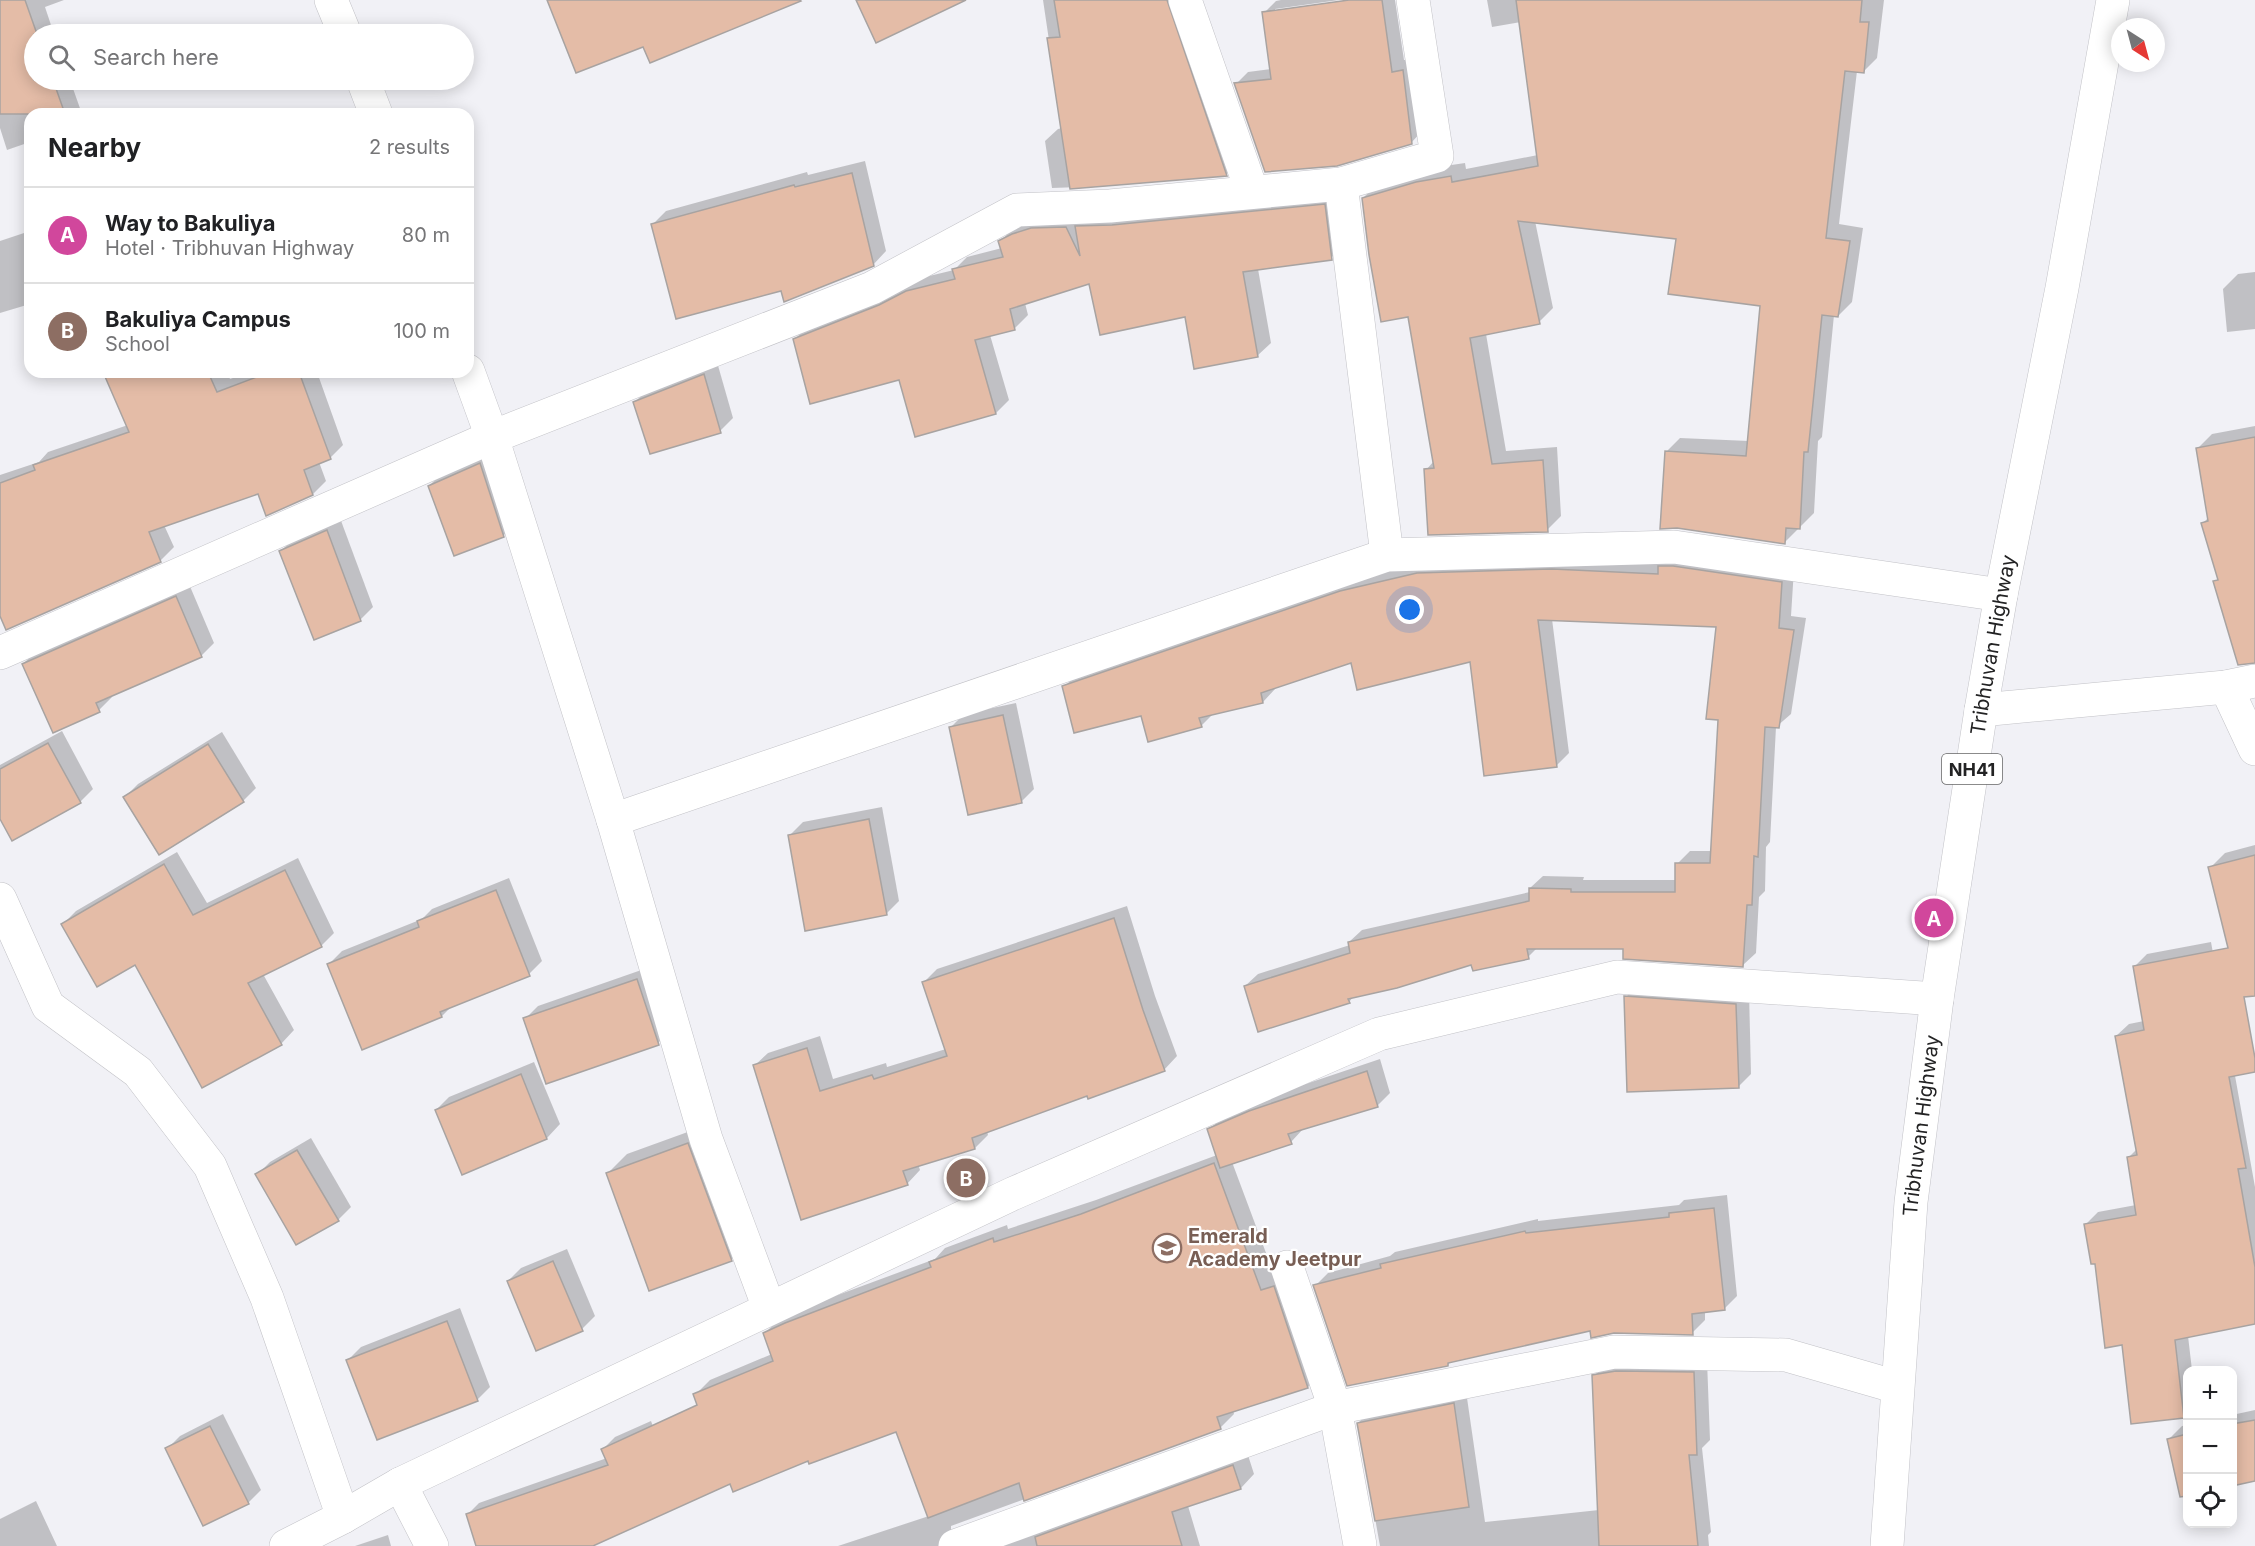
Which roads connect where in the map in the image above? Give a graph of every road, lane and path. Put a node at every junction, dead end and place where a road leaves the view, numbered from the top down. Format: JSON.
{"nodes":[{"id":1,"x":331,"y":0,"type":"edge"},
{"id":2,"x":1185,"y":0,"type":"edge"},
{"id":3,"x":1413,"y":0,"type":"edge"},
{"id":4,"x":2113,"y":0,"type":"edge"},
{"id":5,"x":341,"y":24,"type":"edge"},
{"id":6,"x":367,"y":90,"type":"edge"},
{"id":7,"x":374,"y":108,"type":"edge"},
{"id":8,"x":1341,"y":184,"type":"junction"},
{"id":9,"x":1252,"y":192,"type":"junction"},
{"id":10,"x":471,"y":378,"type":"edge"},
{"id":11,"x":492,"y":437,"type":"junction"},
{"id":12,"x":1387,"y":555,"type":"junction"},
{"id":13,"x":2001,"y":595,"type":"junction"},
{"id":14,"x":0,"y":653,"type":"edge"},
{"id":15,"x":2241,"y":684,"type":"edge"},
{"id":16,"x":1981,"y":710,"type":"junction"},
{"id":17,"x":2255,"y":749,"type":"edge"},
{"id":18,"x":613,"y":820,"type":"junction"},
{"id":19,"x":0,"y":899,"type":"edge"},
{"id":20,"x":1937,"y":999,"type":"junction"},
{"id":21,"x":1287,"y":1267,"type":"dead end"},
{"id":22,"x":769,"y":1308,"type":"junction"},
{"id":23,"x":1897,"y":1388,"type":"junction"},
{"id":24,"x":1335,"y":1408,"type":"junction"},
{"id":25,"x":400,"y":1484,"type":"junction"},
{"id":26,"x":343,"y":1517,"type":"junction"},
{"id":27,"x":1360,"y":1545,"type":"edge"},
{"id":28,"x":286,"y":1546,"type":"edge"},
{"id":29,"x":432,"y":1546,"type":"edge"},
{"id":30,"x":955,"y":1546,"type":"edge"},
{"id":31,"x":1887,"y":1546,"type":"edge"}],
"edges":[{"from":1,"to":5,"type":"main road"},
{"from":2,"to":9,"type":"main road"},
{"from":3,"to":8,"type":"main road"},
{"from":4,"to":13,"type":"main road","name":"Tribhuvan Highway","number":"NH41"},
{"from":6,"to":7,"type":"main road"},
{"from":8,"to":9,"type":"main road"},
{"from":8,"to":12,"type":"main road"},
{"from":9,"to":11,"type":"main road"},
{"from":10,"to":11,"type":"main road"},
{"from":11,"to":14,"type":"main road"},
{"from":11,"to":18,"type":"main road"},
{"from":12,"to":13,"type":"main road"},
{"from":12,"to":18,"type":"main road"},
{"from":13,"to":16,"type":"main road","name":"Tribhuvan Highway","number":"NH41"},
{"from":15,"to":16,"type":"main road"},
{"from":15,"to":17,"type":"main road"},
{"from":16,"to":20,"type":"main road","name":"Tribhuvan Highway","number":"NH41"},
{"from":18,"to":22,"type":"main road"},
{"from":19,"to":26,"type":"main road"},
{"from":20,"to":22,"type":"main road"},
{"from":20,"to":23,"type":"main road","name":"Tribhuvan Highway","number":"NH41"},
{"from":21,"to":24,"type":"main road"},
{"from":22,"to":25,"type":"main road"},
{"from":23,"to":24,"type":"main road"},
{"from":23,"to":31,"type":"main road","name":"Tribhuvan Highway","number":"NH41"},
{"from":24,"to":27,"type":"main road"},
{"from":24,"to":30,"type":"main road"},
{"from":25,"to":26,"type":"main road"},
{"from":25,"to":29,"type":"main road"},
{"from":26,"to":28,"type":"main road"}]}
